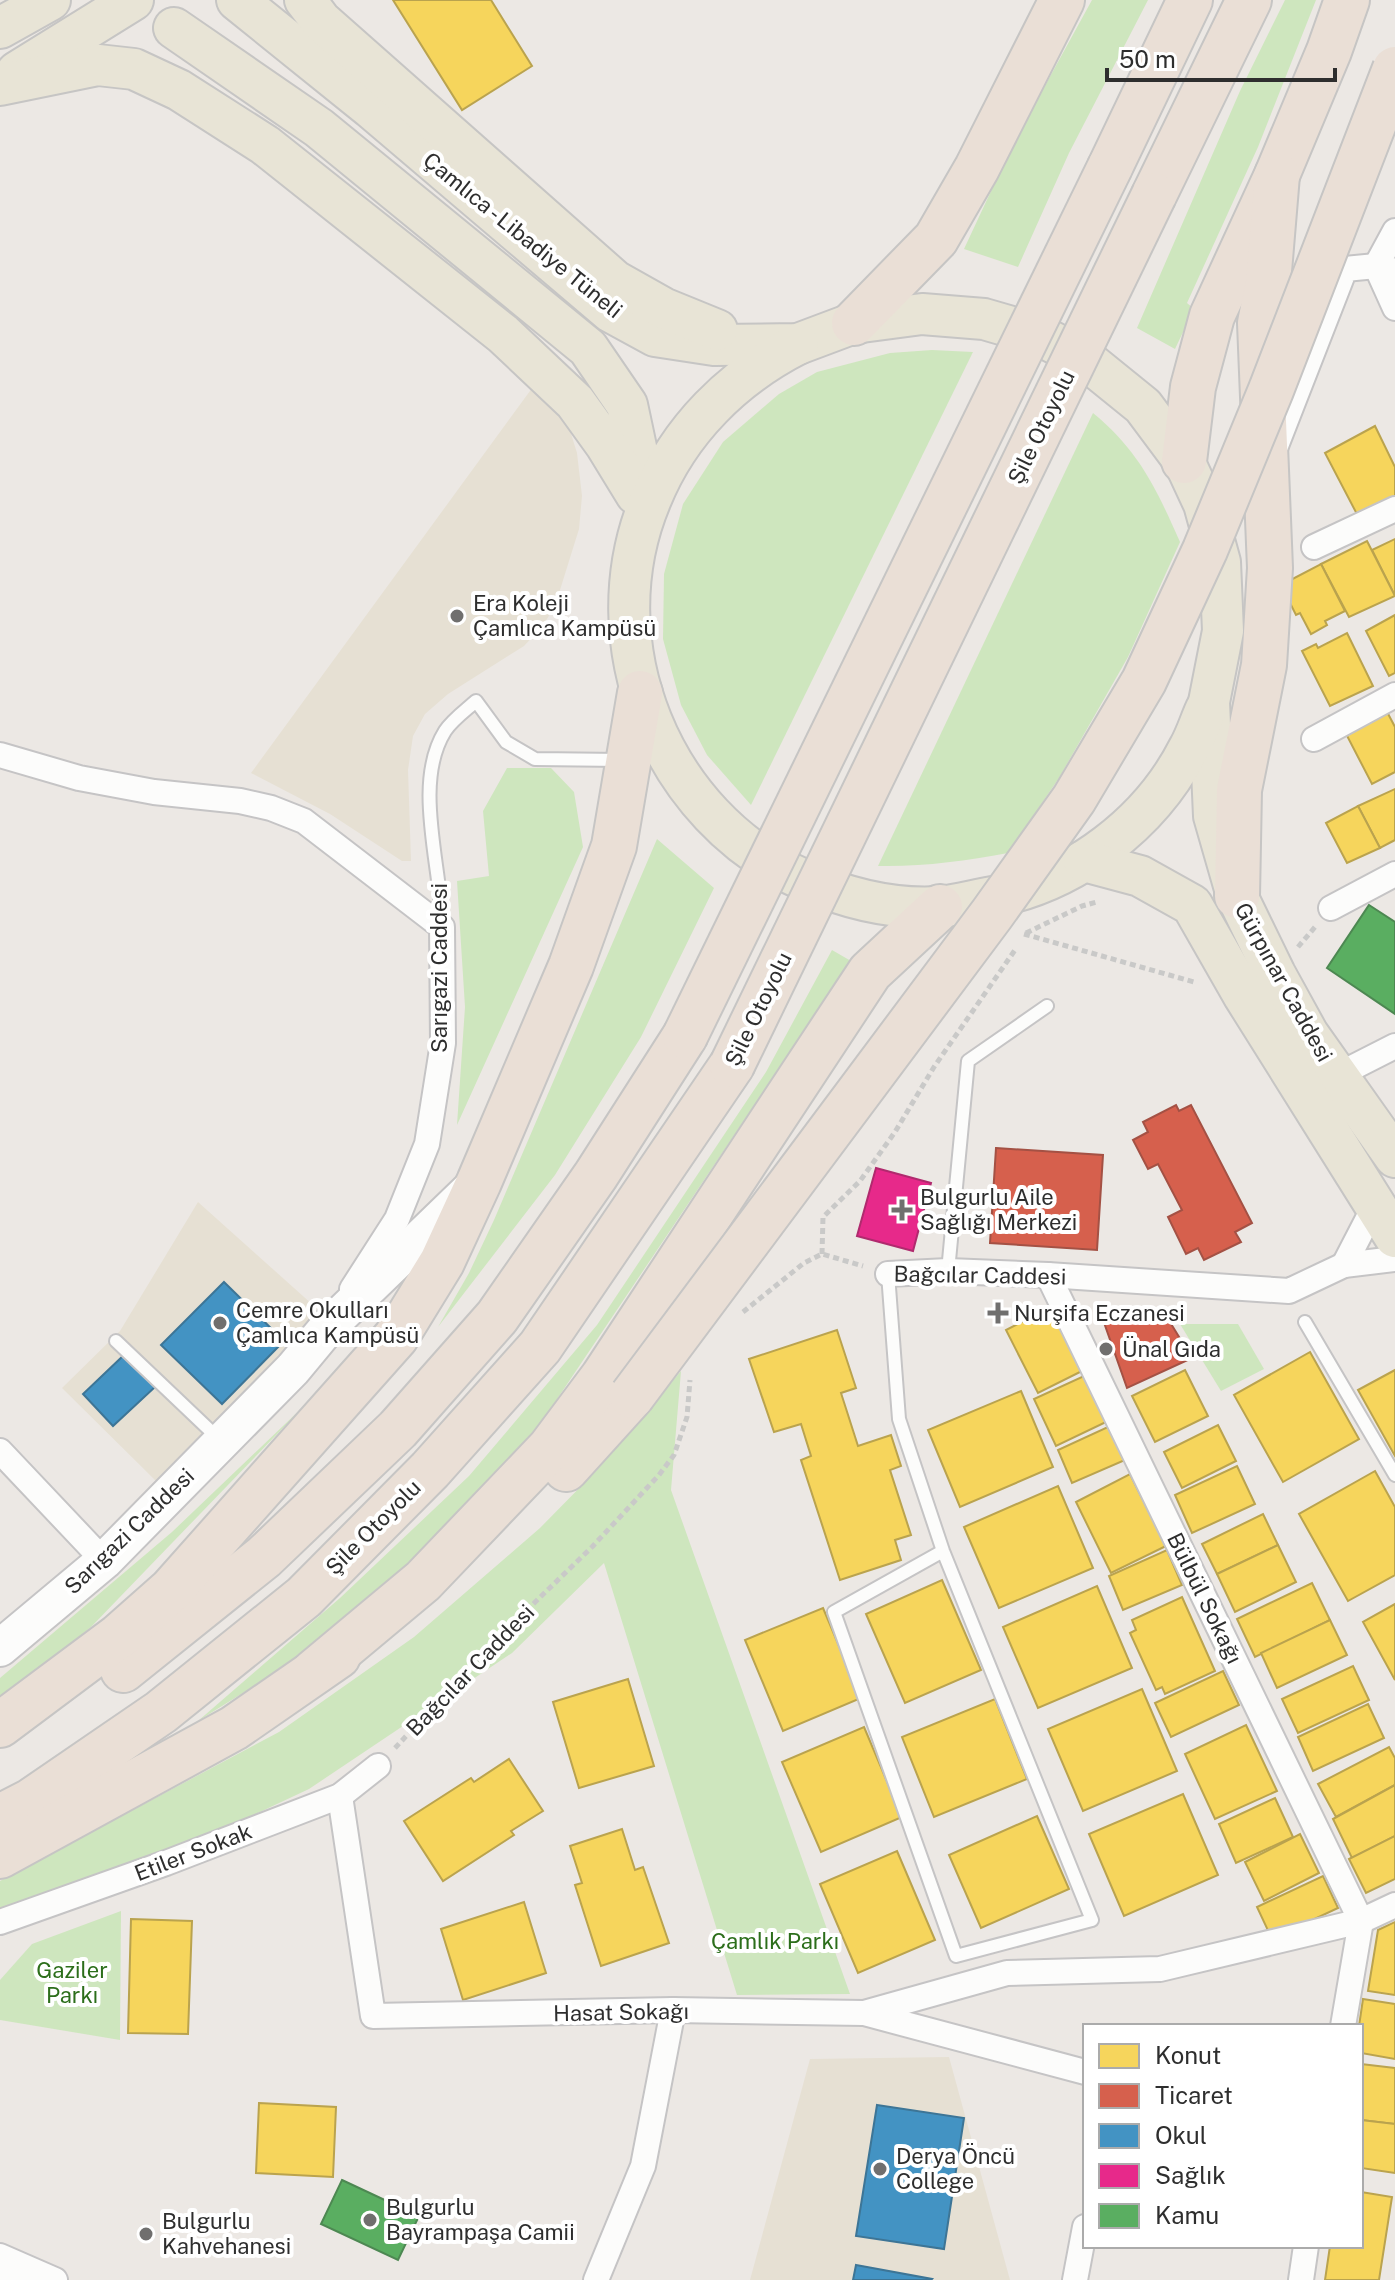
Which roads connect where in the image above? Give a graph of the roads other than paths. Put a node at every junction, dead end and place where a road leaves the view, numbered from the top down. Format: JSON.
{"nodes":[{"id":1,"x":50,"y":0,"type":"edge"},
{"id":2,"x":133,"y":0,"type":"edge"},
{"id":3,"x":237,"y":0,"type":"edge"},
{"id":4,"x":305,"y":0,"type":"edge"},
{"id":5,"x":1062,"y":0,"type":"edge"},
{"id":6,"x":1190,"y":0,"type":"edge"},
{"id":7,"x":1249,"y":0,"type":"edge"},
{"id":8,"x":1347,"y":0,"type":"edge"},
{"id":9,"x":1353,"y":0,"type":"edge"},
{"id":10,"x":0,"y":28,"type":"edge"},
{"id":11,"x":174,"y":28,"type":"dead end"},
{"id":12,"x":1329,"y":51,"type":"junction"},
{"id":13,"x":1395,"y":69,"type":"edge"},
{"id":14,"x":0,"y":84,"type":"edge"},
{"id":15,"x":1277,"y":175,"type":"junction"},
{"id":16,"x":1395,"y":231,"type":"edge"},
{"id":17,"x":1386,"y":269,"type":"edge"},
{"id":18,"x":1395,"y":308,"type":"edge"},
{"id":19,"x":854,"y":323,"type":"junction"},
{"id":20,"x":754,"y":344,"type":"junction"},
{"id":21,"x":798,"y":344,"type":"junction"},
{"id":22,"x":1184,"y":461,"type":"junction"},
{"id":23,"x":1266,"y":472,"type":"junction"},
{"id":24,"x":636,"y":494,"type":"junction"},
{"id":25,"x":1395,"y":509,"type":"edge"},
{"id":26,"x":636,"y":545,"type":"junction"},
{"id":27,"x":1314,"y":547,"type":"dead end"},
{"id":28,"x":640,"y":693,"type":"junction"},
{"id":29,"x":1395,"y":695,"type":"edge"},
{"id":30,"x":1209,"y":702,"type":"junction"},
{"id":31,"x":1314,"y":739,"type":"dead end"},
{"id":32,"x":0,"y":755,"type":"edge"},
{"id":33,"x":629,"y":760,"type":"junction"},
{"id":34,"x":1084,"y":861,"type":"junction"},
{"id":35,"x":1395,"y":874,"type":"edge"},
{"id":36,"x":1237,"y":896,"type":"junction"},
{"id":37,"x":940,"y":907,"type":"junction"},
{"id":38,"x":1331,"y":908,"type":"road end"},
{"id":39,"x":442,"y":927,"type":"junction"},
{"id":40,"x":1047,"y":1006,"type":"dead end"},
{"id":41,"x":1395,"y":1046,"type":"edge"},
{"id":42,"x":1336,"y":1076,"type":"junction"},
{"id":43,"x":1395,"y":1157,"type":"edge"},
{"id":44,"x":479,"y":1182,"type":"junction"},
{"id":45,"x":1384,"y":1222,"type":"edge"},
{"id":46,"x":1395,"y":1259,"type":"edge"},
{"id":47,"x":1344,"y":1265,"type":"junction"},
{"id":48,"x":948,"y":1271,"type":"junction"},
{"id":49,"x":888,"y":1274,"type":"joint"},
{"id":50,"x":1048,"y":1275,"type":"junction"},
{"id":51,"x":1305,"y":1322,"type":"dead end"},
{"id":52,"x":327,"y":1328,"type":"junction"},
{"id":53,"x":116,"y":1341,"type":"dead end"},
{"id":54,"x":221,"y":1441,"type":"junction"},
{"id":55,"x":0,"y":1451,"type":"edge"},
{"id":56,"x":1395,"y":1475,"type":"edge"},
{"id":57,"x":943,"y":1551,"type":"junction"},
{"id":58,"x":104,"y":1561,"type":"junction"},
{"id":59,"x":0,"y":1648,"type":"edge"},
{"id":60,"x":314,"y":1672,"type":"junction"},
{"id":61,"x":0,"y":1725,"type":"edge"},
{"id":62,"x":0,"y":1752,"type":"edge"},
{"id":63,"x":378,"y":1766,"type":"road end"},
{"id":64,"x":340,"y":1796,"type":"junction"},
{"id":65,"x":0,"y":1817,"type":"edge"},
{"id":66,"x":0,"y":1856,"type":"edge"},
{"id":67,"x":1395,"y":1905,"type":"edge"},
{"id":68,"x":1361,"y":1921,"type":"junction"},
{"id":69,"x":0,"y":1922,"type":"edge"},
{"id":70,"x":673,"y":2010,"type":"junction"},
{"id":71,"x":864,"y":2013,"type":"junction"},
{"id":72,"x":1343,"y":2024,"type":"edge"},
{"id":73,"x":1083,"y":2071,"type":"edge"},
{"id":74,"x":1083,"y":2238,"type":"edge"},
{"id":75,"x":1306,"y":2248,"type":"edge"},
{"id":76,"x":0,"y":2256,"type":"edge"},
{"id":77,"x":0,"y":2278,"type":"edge"},
{"id":78,"x":22,"y":2280,"type":"edge"},
{"id":79,"x":55,"y":2280,"type":"edge"},
{"id":80,"x":596,"y":2280,"type":"edge"},
{"id":81,"x":1075,"y":2280,"type":"edge"},
{"id":82,"x":1301,"y":2280,"type":"edge"}],
"edges":[{"from":1,"to":10,"type":"main road"},
{"from":2,"to":14,"type":"main road"},
{"from":3,"to":20,"type":"main road","name":"Çamlıca - Libadiye Tüneli"},
{"from":4,"to":20,"type":"main road"},
{"from":5,"to":19,"type":"highway"},
{"from":6,"to":62,"type":"highway","bridge":true},
{"from":7,"to":65,"type":"highway","name":"Şile Otoyolu","bridge":true},
{"from":8,"to":12,"type":"highway"},
{"from":9,"to":12,"type":"main road"},
{"from":11,"to":24,"type":"main road","name":"Çamlıca - Libadiye Tüneli"},
{"from":12,"to":15,"type":"highway"},
{"from":13,"to":60,"type":"highway","bridge":true},
{"from":14,"to":24,"type":"main road"},
{"from":15,"to":22,"type":"highway"},
{"from":15,"to":23,"type":"highway"},
{"from":16,"to":17,"type":"street"},
{"from":17,"to":18,"type":"street"},
{"from":17,"to":23,"type":"street"},
{"from":19,"to":21,"type":"main road","name":"Çamlıca - Libadiye Tüneli"},
{"from":19,"to":22,"type":"main road","name":"Çamlıca - Libadiye Tüneli"},
{"from":20,"to":21,"type":"main road","name":"Çamlıca - Libadiye Tüneli"},
{"from":21,"to":26,"type":"main road"},
{"from":22,"to":30,"type":"main road","name":"Gürpınar Caddesi"},
{"from":23,"to":36,"type":"highway"},
{"from":24,"to":26,"type":"main road","name":"Çamlıca - Libadiye Tüneli"},
{"from":25,"to":27,"type":"street"},
{"from":26,"to":28,"type":"main road"},
{"from":28,"to":33,"type":"highway"},
{"from":28,"to":37,"type":"main road"},
{"from":29,"to":31,"type":"street"},
{"from":30,"to":34,"type":"main road"},
{"from":30,"to":36,"type":"main road","name":"Gürpınar Caddesi"},
{"from":32,"to":39,"type":"street"},
{"from":33,"to":39,"type":"lane","name":"Sarıgazi Caddesi"},
{"from":33,"to":44,"type":"highway"},
{"from":34,"to":37,"type":"main road"},
{"from":34,"to":45,"type":"main road","name":"Gürpınar Caddesi"},
{"from":35,"to":38,"type":"street"},
{"from":36,"to":42,"type":"main road","name":"Gürpınar Caddesi"},
{"from":37,"to":60,"type":"highway"},
{"from":39,"to":52,"type":"street","name":"Sarıgazi Caddesi"},
{"from":40,"to":48,"type":"lane"},
{"from":41,"to":42,"type":"street"},
{"from":42,"to":43,"type":"main road","name":"Gürpınar Caddesi"},
{"from":44,"to":52,"type":"main road"},
{"from":44,"to":61,"type":"highway"},
{"from":45,"to":47,"type":"street","name":"Gürpınar Caddesi"},
{"from":46,"to":47,"type":"street","name":"Bağcılar Caddesi"},
{"from":47,"to":50,"type":"street","name":"Bağcılar Caddesi"},
{"from":48,"to":49,"type":"street","name":"Bağcılar Caddesi"},
{"from":48,"to":50,"type":"street","name":"Bağcılar Caddesi"},
{"from":49,"to":57,"type":"lane"},
{"from":50,"to":68,"type":"street","name":"Bülbül Sokağı"},
{"from":51,"to":56,"type":"lane"},
{"from":52,"to":54,"type":"main road","name":"Sarıgazi Caddesi"},
{"from":53,"to":54,"type":"lane"},
{"from":54,"to":58,"type":"main road","name":"Sarıgazi Caddesi"},
{"from":55,"to":58,"type":"street"},
{"from":57,"to":57,"type":"lane"},
{"from":58,"to":59,"type":"main road","name":"Sarıgazi Caddesi"},
{"from":60,"to":66,"type":"highway"},
{"from":63,"to":64,"type":"street","name":"Etiler Sokak"},
{"from":64,"to":69,"type":"street","name":"Etiler Sokak"},
{"from":64,"to":70,"type":"street","name":"Hasat Sokağı"},
{"from":67,"to":68,"type":"street"},
{"from":68,"to":71,"type":"street"},
{"from":68,"to":72,"type":"street"},
{"from":70,"to":71,"type":"street","name":"Hasat Sokağı"},
{"from":70,"to":80,"type":"street"},
{"from":71,"to":73,"type":"street","name":"Hasat Sokağı"},
{"from":74,"to":81,"type":"street"},
{"from":75,"to":82,"type":"street"},
{"from":76,"to":79,"type":"street"},
{"from":77,"to":78,"type":"main road"}]}
